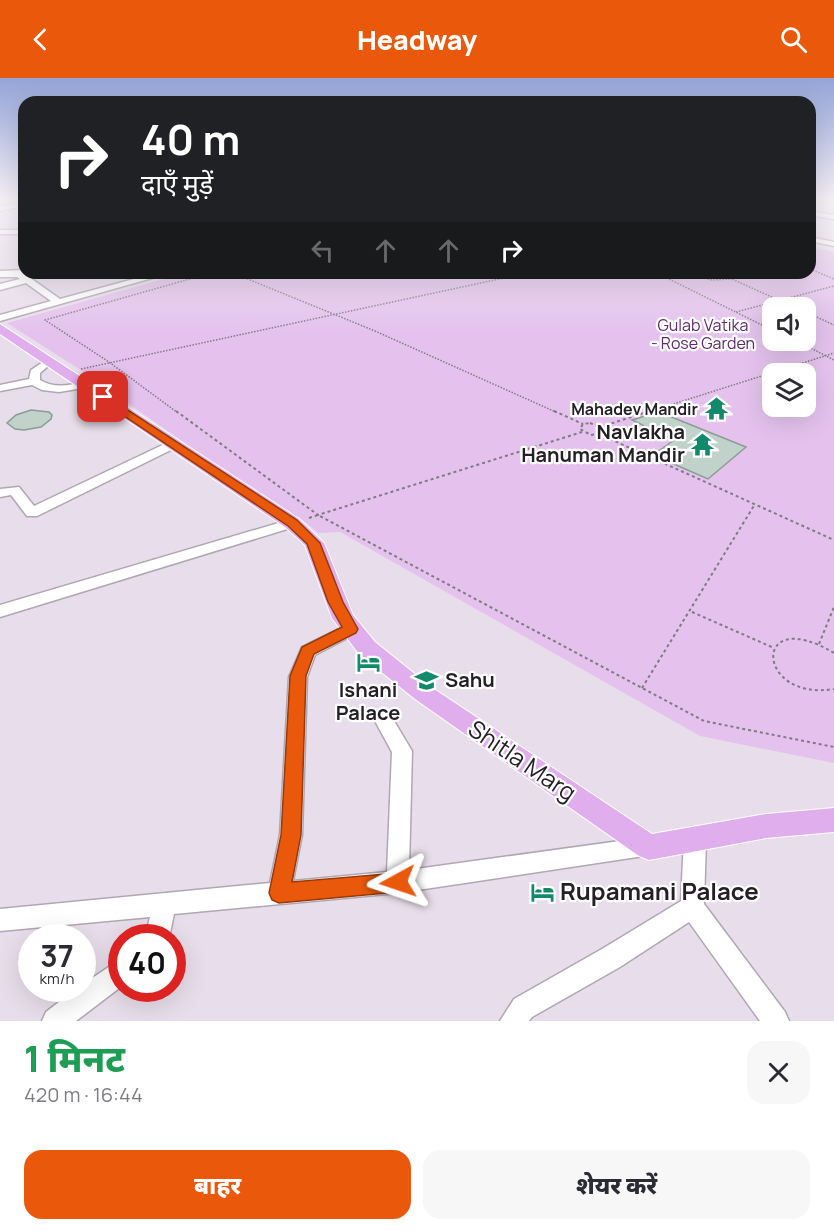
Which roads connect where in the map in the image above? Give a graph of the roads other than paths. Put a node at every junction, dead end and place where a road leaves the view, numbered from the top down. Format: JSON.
{"nodes":[{"id":1,"x":0,"y":274,"type":"edge"},
{"id":2,"x":18,"y":276,"type":"edge"},
{"id":3,"x":18,"y":279,"type":"edge"},
{"id":4,"x":28,"y":279,"type":"edge"},
{"id":5,"x":144,"y":279,"type":"edge"},
{"id":6,"x":0,"y":287,"type":"edge"},
{"id":7,"x":58,"y":302,"type":"junction"},
{"id":8,"x":0,"y":318,"type":"edge"},
{"id":9,"x":0,"y":328,"type":"edge"},
{"id":10,"x":50,"y":362,"type":"junction"},
{"id":11,"x":34,"y":381,"type":"junction"},
{"id":12,"x":85,"y":385,"type":"junction"},
{"id":13,"x":0,"y":388,"type":"edge"},
{"id":14,"x":173,"y":444,"type":"junction"},
{"id":15,"x":0,"y":493,"type":"edge"},
{"id":16,"x":292,"y":523,"type":"junction"},
{"id":17,"x":0,"y":611,"type":"edge"},
{"id":18,"x":351,"y":629,"type":"junction"},
{"id":19,"x":384,"y":721,"type":"dead end"},
{"id":20,"x":834,"y":820,"type":"edge"},
{"id":21,"x":695,"y":839,"type":"junction"},
{"id":22,"x":649,"y":848,"type":"junction"},
{"id":23,"x":398,"y":882,"type":"junction"},
{"id":24,"x":279,"y":893,"type":"junction"},
{"id":25,"x":165,"y":904,"type":"junction"},
{"id":26,"x":692,"y":907,"type":"junction"},
{"id":27,"x":0,"y":920,"type":"edge"},
{"id":28,"x":160,"y":924,"type":"edge"},
{"id":29,"x":108,"y":981,"type":"edge"},
{"id":30,"x":55,"y":1021,"type":"edge"},
{"id":31,"x":513,"y":1021,"type":"edge"},
{"id":32,"x":776,"y":1021,"type":"edge"}],
"edges":[{"from":1,"to":2,"type":"street"},
{"from":3,"to":6,"type":"street"},
{"from":4,"to":7,"type":"street"},
{"from":5,"to":7,"type":"street"},
{"from":7,"to":8,"type":"street"},
{"from":9,"to":10,"type":"main road","name":"Shitla Marg"},
{"from":10,"to":11,"type":"street"},
{"from":10,"to":12,"type":"main road","name":"Shitla Marg"},
{"from":11,"to":12,"type":"street"},
{"from":11,"to":13,"type":"street"},
{"from":12,"to":14,"type":"main road","name":"Shitla Marg"},
{"from":14,"to":15,"type":"street"},
{"from":14,"to":16,"type":"main road","name":"Shitla Marg"},
{"from":16,"to":17,"type":"street"},
{"from":16,"to":18,"type":"main road","name":"Shitla Marg"},
{"from":18,"to":22,"type":"main road","name":"Shitla Marg"},
{"from":18,"to":24,"type":"street"},
{"from":19,"to":23,"type":"street"},
{"from":20,"to":21,"type":"main road"},
{"from":21,"to":22,"type":"main road"},
{"from":21,"to":26,"type":"street"},
{"from":22,"to":23,"type":"street"},
{"from":23,"to":24,"type":"street"},
{"from":24,"to":25,"type":"street"},
{"from":25,"to":27,"type":"street"},
{"from":25,"to":28,"type":"street"},
{"from":26,"to":31,"type":"street"},
{"from":26,"to":32,"type":"street"},
{"from":29,"to":30,"type":"street"}]}
